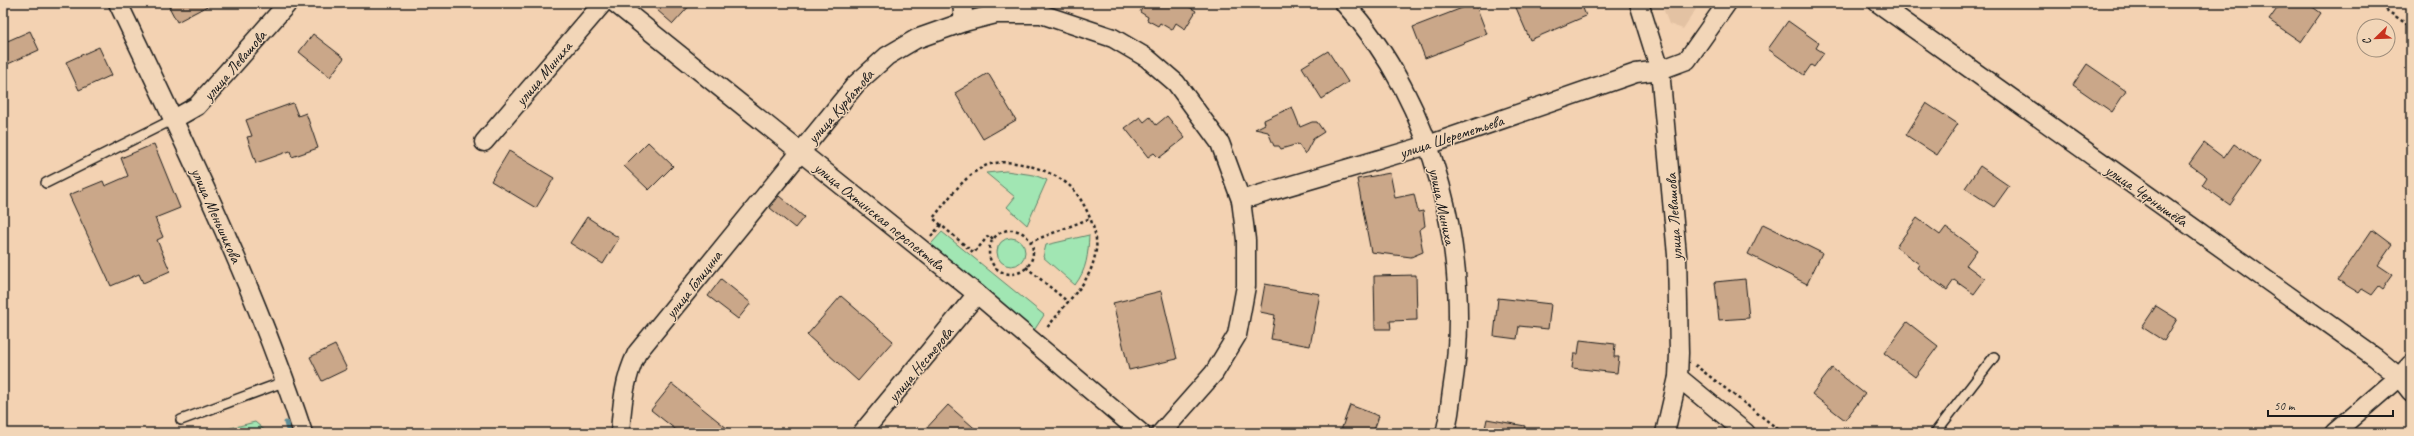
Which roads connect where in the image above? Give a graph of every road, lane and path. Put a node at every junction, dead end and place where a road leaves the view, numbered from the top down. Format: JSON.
{"nodes":[{"id":1,"x":118,"y":3,"type":"edge"},
{"id":2,"x":288,"y":3,"type":"edge"},
{"id":3,"x":603,"y":3,"type":"edge"},
{"id":4,"x":615,"y":3,"type":"edge"},
{"id":5,"x":962,"y":3,"type":"edge"},
{"id":6,"x":1344,"y":3,"type":"edge"},
{"id":7,"x":1639,"y":3,"type":"edge"},
{"id":8,"x":1727,"y":3,"type":"edge"},
{"id":9,"x":1878,"y":3,"type":"edge"},
{"id":10,"x":2376,"y":3,"type":"edge"},
{"id":11,"x":964,"y":22,"type":"junction"},
{"id":12,"x":2411,"y":27,"type":"edge"},
{"id":13,"x":1660,"y":70,"type":"junction"},
{"id":14,"x":174,"y":120,"type":"junction"},
{"id":15,"x":484,"y":142,"type":"dead end"},
{"id":16,"x":1428,"y":144,"type":"junction"},
{"id":17,"x":801,"y":152,"type":"junction"},
{"id":18,"x":46,"y":183,"type":"dead end"},
{"id":19,"x":1241,"y":200,"type":"junction"},
{"id":20,"x":1091,"y":218,"type":"junction"},
{"id":21,"x":941,"y":225,"type":"junction"},
{"id":22,"x":993,"y":239,"type":"junction"},
{"id":23,"x":1030,"y":242,"type":"junction"},
{"id":24,"x":920,"y":248,"type":"junction"},
{"id":25,"x":1026,"y":267,"type":"junction"},
{"id":26,"x":977,"y":294,"type":"junction"},
{"id":27,"x":1068,"y":302,"type":"junction"},
{"id":28,"x":1035,"y":342,"type":"junction"},
{"id":29,"x":1679,"y":354,"type":"junction"},
{"id":30,"x":1994,"y":358,"type":"dead end"},
{"id":31,"x":2411,"y":364,"type":"edge"},
{"id":32,"x":1678,"y":377,"type":"junction"},
{"id":33,"x":2399,"y":377,"type":"junction"},
{"id":34,"x":286,"y":381,"type":"junction"},
{"id":35,"x":2411,"y":392,"type":"edge"},
{"id":36,"x":181,"y":420,"type":"dead end"},
{"id":37,"x":303,"y":433,"type":"edge"},
{"id":38,"x":620,"y":433,"type":"edge"},
{"id":39,"x":862,"y":433,"type":"edge"},
{"id":40,"x":1141,"y":433,"type":"edge"},
{"id":41,"x":1161,"y":433,"type":"edge"},
{"id":42,"x":1445,"y":433,"type":"edge"},
{"id":43,"x":1665,"y":433,"type":"edge"},
{"id":44,"x":1746,"y":433,"type":"edge"},
{"id":45,"x":1783,"y":433,"type":"edge"},
{"id":46,"x":1935,"y":433,"type":"edge"},
{"id":47,"x":2334,"y":433,"type":"edge"}],
"edges":[{"from":1,"to":14,"type":"street","name":"улица Меньшикова"},
{"from":2,"to":14,"type":"street","name":"улица Левашова"},
{"from":3,"to":15,"type":"street","name":"улица Миниха"},
{"from":4,"to":17,"type":"street","name":"улица Охтинская перспектива"},
{"from":5,"to":11,"type":"street"},
{"from":6,"to":16,"type":"street","name":"улица Миниха"},
{"from":7,"to":13,"type":"street","name":"улица Левашова"},
{"from":8,"to":13,"type":"street","name":"улица Шереметьева"},
{"from":9,"to":33,"type":"street","name":"улица Чернышёва"},
{"from":10,"to":12,"type":"path"},
{"from":11,"to":17,"type":"street","name":"улица Курбатова"},
{"from":11,"to":19,"type":"street","name":"улица Курбатова"},
{"from":13,"to":16,"type":"street","name":"улица Шереметьева"},
{"from":13,"to":29,"type":"street","name":"улица Левашова"},
{"from":14,"to":18,"type":"lane"},
{"from":14,"to":34,"type":"street","name":"улица Меньшикова"},
{"from":16,"to":19,"type":"street","name":"улица Шереметьева"},
{"from":16,"to":42,"type":"street","name":"улица Миниха"},
{"from":17,"to":24,"type":"street","name":"улица Охтинская перспектива"},
{"from":17,"to":38,"type":"street","name":"улица Голицина"},
{"from":19,"to":41,"type":"street","name":"улица Курбатова"},
{"from":20,"to":21,"type":"path"},
{"from":20,"to":23,"type":"path"},
{"from":20,"to":27,"type":"path"},
{"from":21,"to":22,"type":"path"},
{"from":21,"to":24,"type":"path"},
{"from":22,"to":23,"type":"path"},
{"from":22,"to":25,"type":"path"},
{"from":23,"to":25,"type":"path"},
{"from":24,"to":26,"type":"street","name":"улица Охтинская перспектива"},
{"from":25,"to":27,"type":"path"},
{"from":26,"to":28,"type":"street","name":"улица Охтинская перспектива"},
{"from":26,"to":39,"type":"street","name":"улица Нестерова"},
{"from":27,"to":28,"type":"path"},
{"from":28,"to":40,"type":"street","name":"улица Охтинская перспектива"},
{"from":29,"to":32,"type":"street","name":"улица Левашова"},
{"from":29,"to":45,"type":"path"},
{"from":30,"to":46,"type":"lane"},
{"from":31,"to":33,"type":"street"},
{"from":32,"to":43,"type":"street","name":"улица Левашова"},
{"from":32,"to":44,"type":"street"},
{"from":33,"to":35,"type":"street","name":"улица Чернышёва"},
{"from":33,"to":47,"type":"street"},
{"from":34,"to":36,"type":"lane"},
{"from":34,"to":37,"type":"street","name":"улица Меньшикова"}]}
